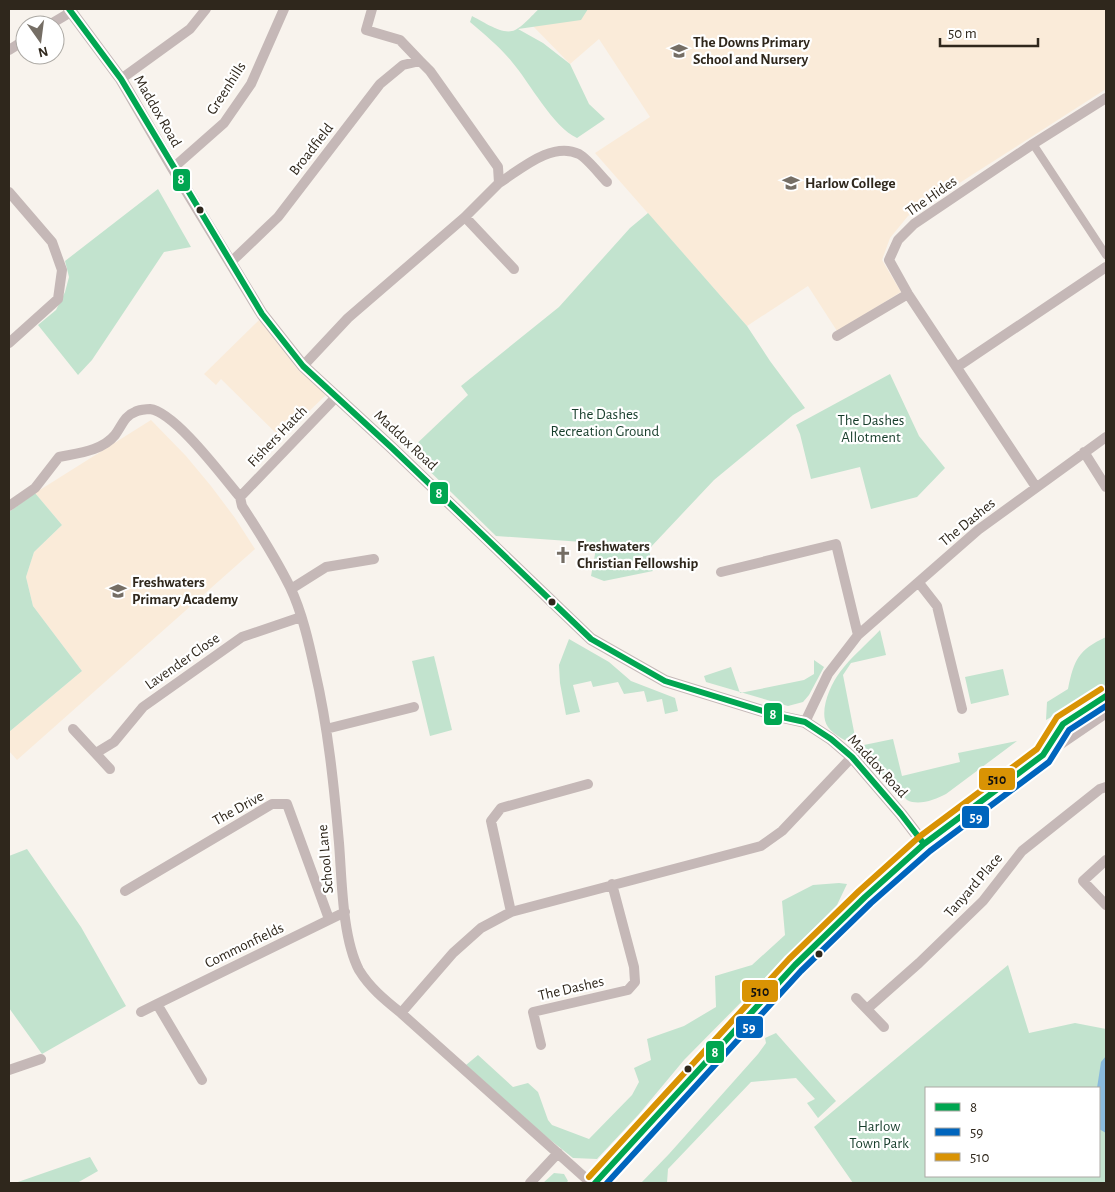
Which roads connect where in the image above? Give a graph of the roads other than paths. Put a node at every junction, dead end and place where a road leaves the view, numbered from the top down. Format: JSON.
{"nodes":[{"id":1,"x":206,"y":9,"type":"edge"},
{"id":2,"x":284,"y":9,"type":"edge"},
{"id":3,"x":372,"y":9,"type":"edge"},
{"id":4,"x":70,"y":10,"type":"edge"},
{"id":5,"x":420,"y":61,"type":"junction"},
{"id":6,"x":121,"y":79,"type":"junction"},
{"id":7,"x":1106,"y":98,"type":"edge"},
{"id":8,"x":1033,"y":144,"type":"junction"},
{"id":9,"x":172,"y":168,"type":"junction"},
{"id":10,"x":607,"y":182,"type":"dead end"},
{"id":11,"x":499,"y":183,"type":"junction"},
{"id":12,"x":9,"y":194,"type":"edge"},
{"id":13,"x":465,"y":217,"type":"junction"},
{"id":14,"x":1106,"y":255,"type":"edge"},
{"id":15,"x":230,"y":263,"type":"junction"},
{"id":16,"x":1106,"y":267,"type":"edge"},
{"id":17,"x":514,"y":269,"type":"dead end"},
{"id":18,"x":908,"y":294,"type":"junction"},
{"id":19,"x":837,"y":336,"type":"dead end"},
{"id":20,"x":9,"y":343,"type":"edge"},
{"id":21,"x":303,"y":366,"type":"junction"},
{"id":22,"x":958,"y":367,"type":"junction"},
{"id":23,"x":337,"y":396,"type":"junction"},
{"id":24,"x":1106,"y":437,"type":"edge"},
{"id":25,"x":1084,"y":452,"type":"junction"},
{"id":26,"x":1036,"y":486,"type":"junction"},
{"id":27,"x":1106,"y":487,"type":"edge"},
{"id":28,"x":240,"y":497,"type":"junction"},
{"id":29,"x":9,"y":506,"type":"edge"},
{"id":30,"x":374,"y":559,"type":"dead end"},
{"id":31,"x":721,"y":572,"type":"dead end"},
{"id":32,"x":919,"y":583,"type":"junction"},
{"id":33,"x":291,"y":589,"type":"junction"},
{"id":34,"x":301,"y":617,"type":"junction"},
{"id":35,"x":858,"y":635,"type":"junction"},
{"id":36,"x":414,"y":707,"type":"dead end"},
{"id":37,"x":962,"y":709,"type":"dead end"},
{"id":38,"x":1106,"y":712,"type":"edge"},
{"id":39,"x":805,"y":722,"type":"junction"},
{"id":40,"x":73,"y":729,"type":"dead end"},
{"id":41,"x":326,"y":729,"type":"junction"},
{"id":42,"x":96,"y":754,"type":"junction"},
{"id":43,"x":852,"y":757,"type":"junction"},
{"id":44,"x":110,"y":769,"type":"dead end"},
{"id":45,"x":588,"y":784,"type":"dead end"},
{"id":46,"x":1106,"y":787,"type":"edge"},
{"id":47,"x":924,"y":844,"type":"junction"},
{"id":48,"x":1106,"y":860,"type":"edge"},
{"id":49,"x":612,"y":884,"type":"junction"},
{"id":50,"x":125,"y":891,"type":"dead end"},
{"id":51,"x":1106,"y":904,"type":"edge"},
{"id":52,"x":345,"y":912,"type":"junction"},
{"id":53,"x":511,"y":912,"type":"junction"},
{"id":54,"x":329,"y":920,"type":"junction"},
{"id":55,"x":856,"y":998,"type":"dead end"},
{"id":56,"x":157,"y":1004,"type":"junction"},
{"id":57,"x":867,"y":1010,"type":"junction"},
{"id":58,"x":141,"y":1012,"type":"dead end"},
{"id":59,"x":401,"y":1013,"type":"junction"},
{"id":60,"x":884,"y":1027,"type":"dead end"},
{"id":61,"x":541,"y":1045,"type":"dead end"},
{"id":62,"x":41,"y":1059,"type":"dead end"},
{"id":63,"x":9,"y":1070,"type":"edge"},
{"id":64,"x":202,"y":1080,"type":"dead end"},
{"id":65,"x":558,"y":1153,"type":"junction"},
{"id":66,"x":530,"y":1183,"type":"edge"},
{"id":67,"x":591,"y":1183,"type":"edge"},
{"id":68,"x":595,"y":1183,"type":"edge"}],
"edges":[{"from":1,"to":6,"type":"street"},
{"from":2,"to":9,"type":"street","name":"Greenhills"},
{"from":3,"to":5,"type":"street"},
{"from":4,"to":6,"type":"street","name":"Maddox Road"},
{"from":5,"to":11,"type":"street"},
{"from":5,"to":15,"type":"street","name":"Broadfield"},
{"from":6,"to":9,"type":"street","name":"Maddox Road"},
{"from":7,"to":8,"type":"street","name":"The Hides"},
{"from":8,"to":14,"type":"street"},
{"from":8,"to":18,"type":"street","name":"The Hides"},
{"from":9,"to":15,"type":"street","name":"Maddox Road"},
{"from":10,"to":11,"type":"street"},
{"from":11,"to":13,"type":"street"},
{"from":12,"to":20,"type":"street"},
{"from":13,"to":17,"type":"street"},
{"from":13,"to":21,"type":"street"},
{"from":15,"to":21,"type":"street","name":"Maddox Road"},
{"from":16,"to":22,"type":"street"},
{"from":18,"to":19,"type":"street"},
{"from":18,"to":22,"type":"street","name":"The Hides"},
{"from":21,"to":23,"type":"street","name":"Maddox Road"},
{"from":22,"to":26,"type":"street","name":"The Hides"},
{"from":23,"to":28,"type":"street","name":"Fishers Hatch"},
{"from":23,"to":39,"type":"street","name":"Maddox Road"},
{"from":24,"to":25,"type":"street"},
{"from":25,"to":26,"type":"street"},
{"from":25,"to":27,"type":"street"},
{"from":26,"to":32,"type":"street","name":"The Dashes"},
{"from":28,"to":29,"type":"street","name":"School Lane"},
{"from":28,"to":33,"type":"street","name":"School Lane"},
{"from":30,"to":33,"type":"street"},
{"from":31,"to":35,"type":"street"},
{"from":32,"to":35,"type":"street","name":"The Dashes"},
{"from":32,"to":37,"type":"street"},
{"from":33,"to":34,"type":"street","name":"School Lane"},
{"from":34,"to":41,"type":"street","name":"School Lane"},
{"from":34,"to":42,"type":"street","name":"Lavender Close"},
{"from":35,"to":39,"type":"street","name":"The Dashes"},
{"from":36,"to":41,"type":"street"},
{"from":38,"to":47,"type":"street"},
{"from":39,"to":43,"type":"street","name":"Maddox Road"},
{"from":40,"to":42,"type":"street"},
{"from":41,"to":52,"type":"street","name":"School Lane"},
{"from":42,"to":44,"type":"street"},
{"from":43,"to":47,"type":"street","name":"Maddox Road"},
{"from":43,"to":49,"type":"street"},
{"from":45,"to":53,"type":"street"},
{"from":46,"to":57,"type":"street","name":"Tanyard Place"},
{"from":47,"to":68,"type":"street"},
{"from":48,"to":51,"type":"street"},
{"from":49,"to":53,"type":"street"},
{"from":49,"to":61,"type":"street","name":"The Dashes"},
{"from":50,"to":54,"type":"street","name":"The Drive"},
{"from":52,"to":54,"type":"street","name":"Commonfields"},
{"from":52,"to":59,"type":"street","name":"School Lane"},
{"from":53,"to":59,"type":"street"},
{"from":54,"to":56,"type":"street","name":"Commonfields"},
{"from":55,"to":57,"type":"street"},
{"from":56,"to":58,"type":"street","name":"Commonfields"},
{"from":56,"to":64,"type":"street"},
{"from":57,"to":60,"type":"street"},
{"from":59,"to":65,"type":"street","name":"School Lane"},
{"from":62,"to":63,"type":"street"},
{"from":65,"to":66,"type":"street"},
{"from":65,"to":67,"type":"street","name":"School Lane"}]}
